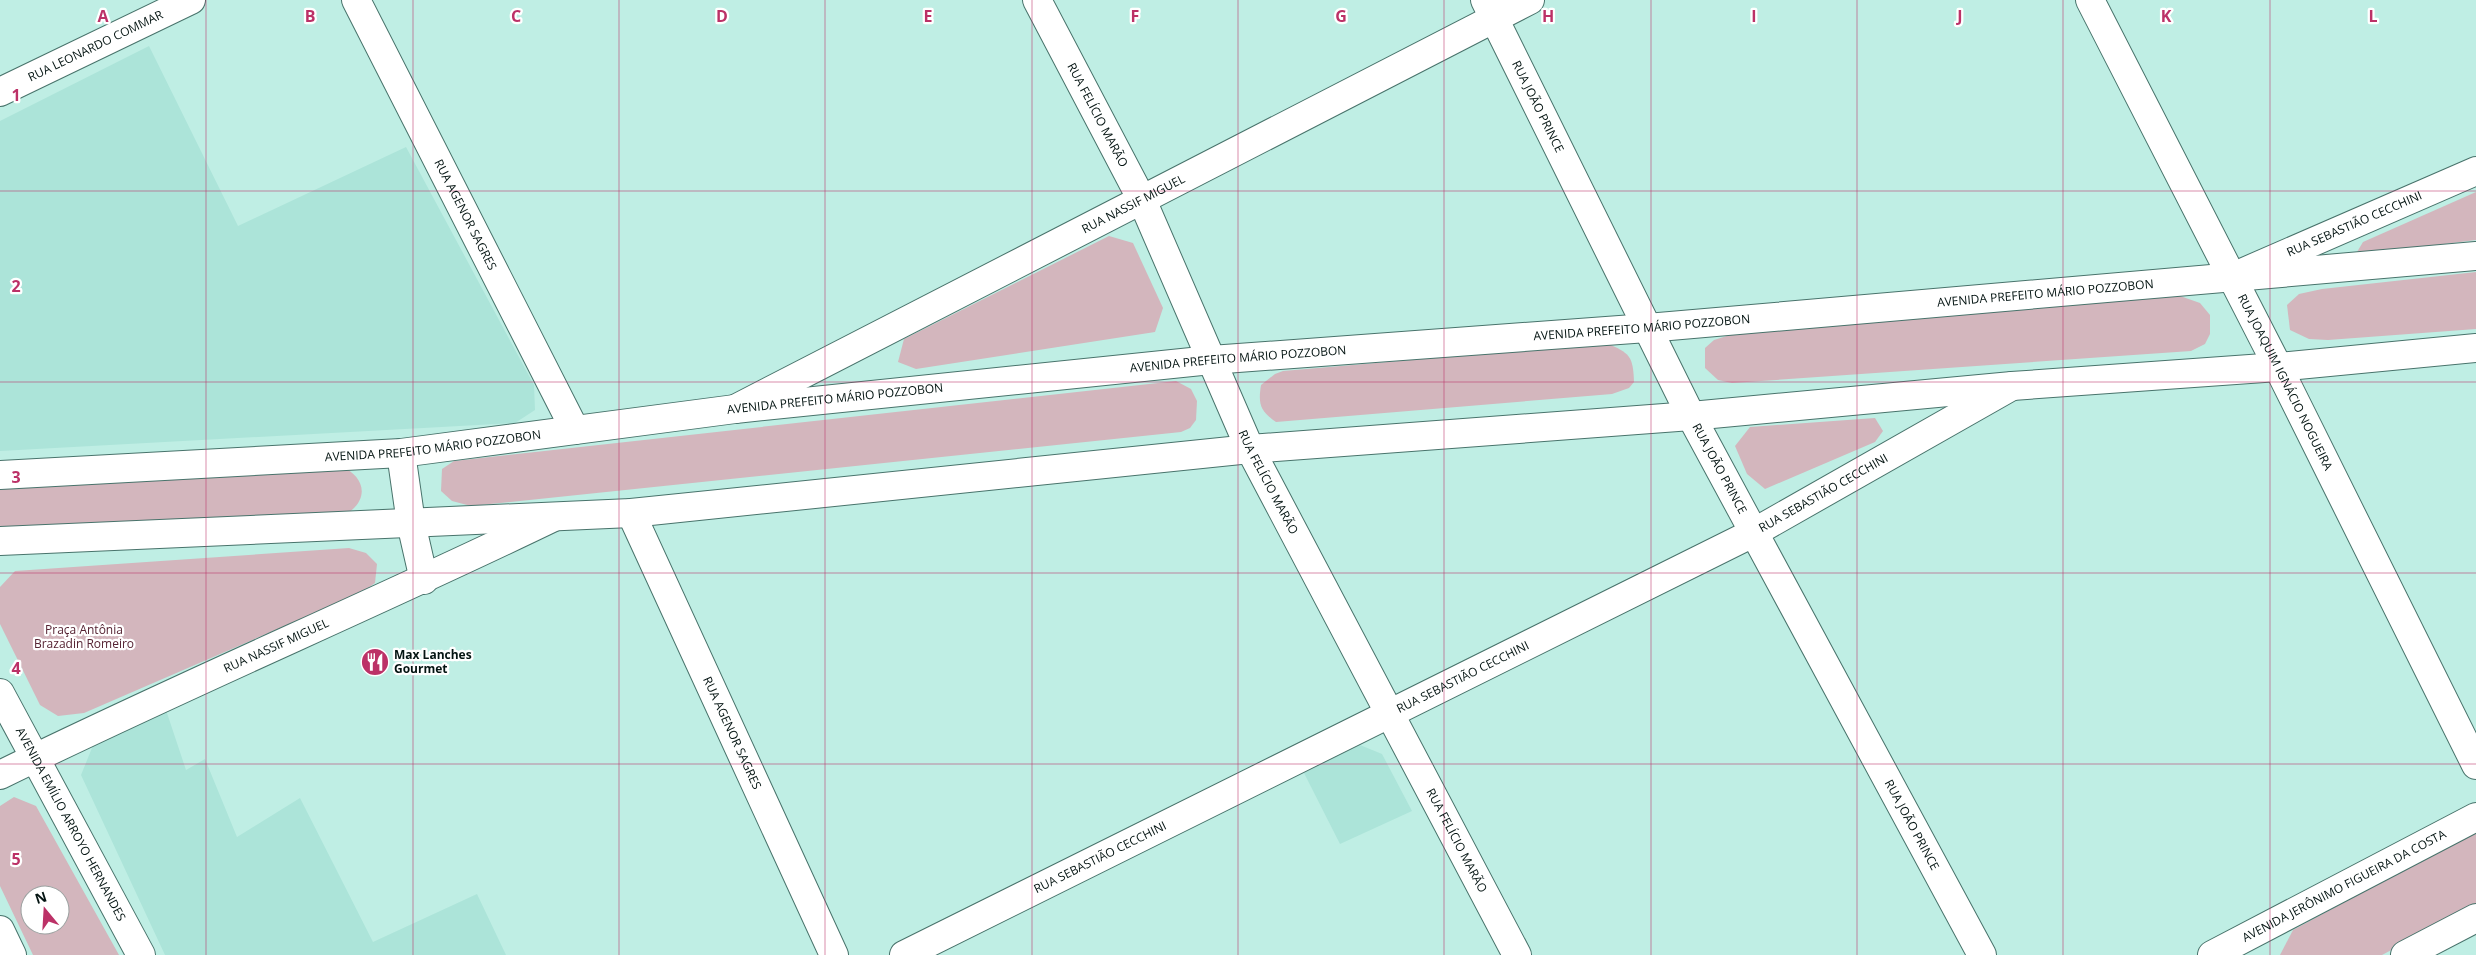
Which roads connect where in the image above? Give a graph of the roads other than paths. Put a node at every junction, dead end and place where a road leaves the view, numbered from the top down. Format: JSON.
{"nodes":[{"id":1,"x":191,"y":0,"type":"edge"},
{"id":2,"x":356,"y":0,"type":"edge"},
{"id":3,"x":1037,"y":0,"type":"edge"},
{"id":4,"x":1530,"y":0,"type":"edge"},
{"id":5,"x":2090,"y":0,"type":"edge"},
{"id":6,"x":1490,"y":9,"type":"edge"},
{"id":7,"x":0,"y":92,"type":"edge"},
{"id":8,"x":2476,"y":171,"type":"edge"},
{"id":9,"x":1142,"y":200,"type":"junction"},
{"id":10,"x":2476,"y":256,"type":"edge"},
{"id":11,"x":2230,"y":277,"type":"junction"},
{"id":12,"x":1647,"y":328,"type":"junction"},
{"id":13,"x":2476,"y":348,"type":"edge"},
{"id":14,"x":1211,"y":360,"type":"junction"},
{"id":15,"x":2278,"y":367,"type":"junction"},
{"id":16,"x":2012,"y":386,"type":"junction"},
{"id":17,"x":736,"y":409,"type":"junction"},
{"id":18,"x":1691,"y":416,"type":"junction"},
{"id":19,"x":575,"y":430,"type":"junction"},
{"id":20,"x":1250,"y":449,"type":"junction"},
{"id":21,"x":401,"y":453,"type":"junction"},
{"id":22,"x":0,"y":475,"type":"edge"},
{"id":23,"x":631,"y":512,"type":"junction"},
{"id":24,"x":554,"y":517,"type":"junction"},
{"id":25,"x":411,"y":523,"type":"junction"},
{"id":26,"x":1753,"y":533,"type":"junction"},
{"id":27,"x":0,"y":541,"type":"edge"},
{"id":28,"x":424,"y":580,"type":"junction"},
{"id":29,"x":0,"y":693,"type":"edge"},
{"id":30,"x":1391,"y":714,"type":"junction"},
{"id":31,"x":36,"y":758,"type":"junction"},
{"id":32,"x":2476,"y":765,"type":"edge"},
{"id":33,"x":0,"y":776,"type":"edge"},
{"id":34,"x":2476,"y":817,"type":"edge"},
{"id":35,"x":2476,"y":918,"type":"edge"},
{"id":36,"x":0,"y":930,"type":"edge"},
{"id":37,"x":2249,"y":947,"type":"edge"},
{"id":38,"x":12,"y":955,"type":"edge"},
{"id":39,"x":142,"y":955,"type":"edge"},
{"id":40,"x":834,"y":955,"type":"edge"},
{"id":41,"x":904,"y":955,"type":"edge"},
{"id":42,"x":1516,"y":955,"type":"edge"},
{"id":43,"x":1982,"y":955,"type":"edge"},
{"id":44,"x":2212,"y":955,"type":"edge"},
{"id":45,"x":2405,"y":955,"type":"edge"}],
"edges":[{"from":1,"to":7,"type":"street","name":"RUA LEONARDO COMMAR"},
{"from":2,"to":19,"type":"street","name":"RUA AGENOR SAGRES"},
{"from":3,"to":9,"type":"street","name":"RUA FELÍCIO MARÃO"},
{"from":4,"to":6,"type":"street","name":"RUA NASSIF MIGUEL"},
{"from":5,"to":11,"type":"street","name":"RUA JOAQUIM IGNÁCIO NOGUEIRA"},
{"from":6,"to":9,"type":"street","name":"RUA NASSIF MIGUEL"},
{"from":6,"to":12,"type":"street","name":"RUA JOÃO PRINCE"},
{"from":8,"to":11,"type":"street","name":"RUA SEBASTIÃO CECCHINI"},
{"from":9,"to":14,"type":"street","name":"RUA FELÍCIO MARÃO"},
{"from":9,"to":17,"type":"street","name":"RUA NASSIF MIGUEL"},
{"from":10,"to":11,"type":"street","name":"AVENIDA PREFEITO MÁRIO POZZOBON"},
{"from":11,"to":12,"type":"street","name":"AVENIDA PREFEITO MÁRIO POZZOBON"},
{"from":11,"to":15,"type":"street","name":"RUA JOAQUIM IGNÁCIO NOGUEIRA"},
{"from":12,"to":14,"type":"street","name":"AVENIDA PREFEITO MÁRIO POZZOBON"},
{"from":12,"to":18,"type":"street","name":"RUA JOÃO PRINCE"},
{"from":13,"to":15,"type":"street"},
{"from":14,"to":17,"type":"street","name":"AVENIDA PREFEITO MÁRIO POZZOBON"},
{"from":14,"to":20,"type":"street","name":"RUA FELÍCIO MARÃO"},
{"from":15,"to":16,"type":"street"},
{"from":15,"to":32,"type":"street","name":"RUA JOAQUIM IGNÁCIO NOGUEIRA"},
{"from":16,"to":18,"type":"street"},
{"from":16,"to":26,"type":"street","name":"RUA SEBASTIÃO CECCHINI"},
{"from":17,"to":19,"type":"street","name":"AVENIDA PREFEITO MÁRIO POZZOBON"},
{"from":18,"to":20,"type":"street"},
{"from":18,"to":26,"type":"street","name":"RUA JOÃO PRINCE"},
{"from":19,"to":21,"type":"street","name":"AVENIDA PREFEITO MÁRIO POZZOBON"},
{"from":20,"to":23,"type":"street"},
{"from":20,"to":30,"type":"street","name":"RUA FELÍCIO MARÃO"},
{"from":21,"to":22,"type":"street","name":"AVENIDA PREFEITO MÁRIO POZZOBON"},
{"from":21,"to":25,"type":"street"},
{"from":23,"to":24,"type":"street"},
{"from":23,"to":40,"type":"street","name":"RUA AGENOR SAGRES"},
{"from":24,"to":25,"type":"street"},
{"from":24,"to":28,"type":"street","name":"RUA NASSIF MIGUEL"},
{"from":25,"to":27,"type":"street"},
{"from":25,"to":28,"type":"street"},
{"from":26,"to":30,"type":"street","name":"RUA SEBASTIÃO CECCHINI"},
{"from":26,"to":43,"type":"street","name":"RUA JOÃO PRINCE"},
{"from":28,"to":31,"type":"street","name":"RUA NASSIF MIGUEL"},
{"from":29,"to":31,"type":"street","name":"AVENIDA EMÍLIO ARROYO HERNANDES"},
{"from":30,"to":41,"type":"street","name":"RUA SEBASTIÃO CECCHINI"},
{"from":30,"to":42,"type":"street","name":"RUA FELÍCIO MARÃO"},
{"from":31,"to":33,"type":"street","name":"RUA NASSIF MIGUEL"},
{"from":31,"to":39,"type":"street","name":"AVENIDA EMÍLIO ARROYO HERNANDES"},
{"from":34,"to":37,"type":"street","name":"AVENIDA JERÔNIMO FIGUEIRA DA COSTA"},
{"from":35,"to":45,"type":"street"},
{"from":36,"to":38,"type":"street"},
{"from":37,"to":44,"type":"street","name":"AVENIDA JERÔNIMO FIGUEIRA DA COSTA"}]}
